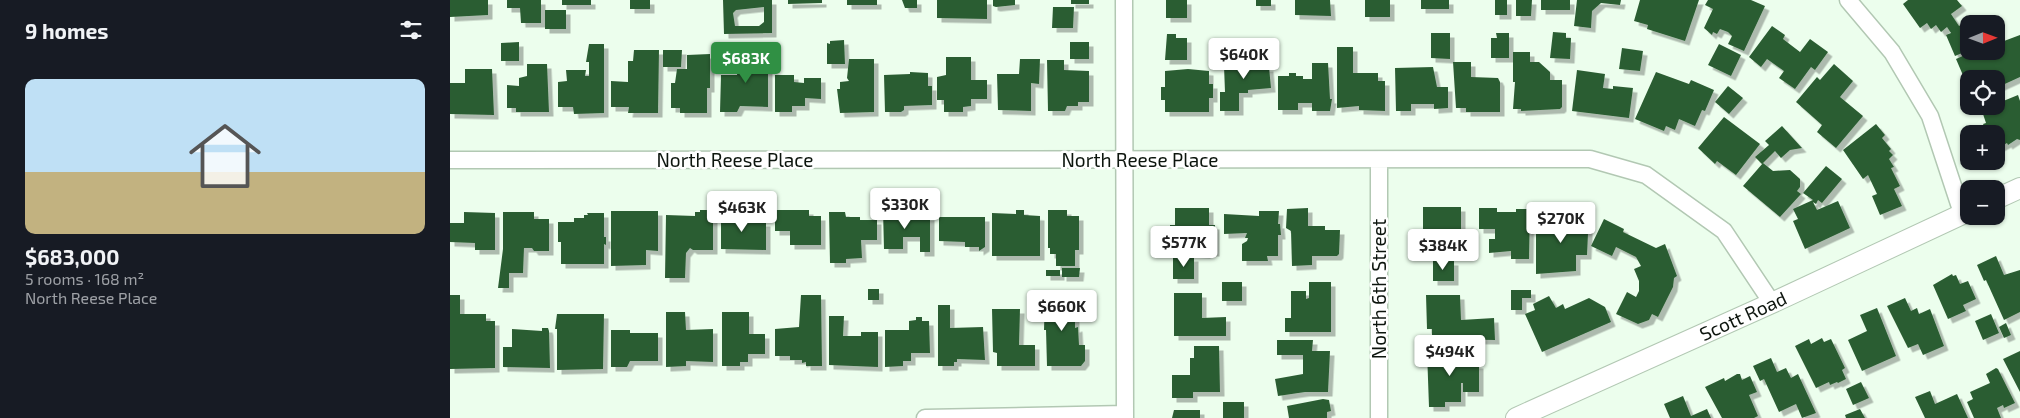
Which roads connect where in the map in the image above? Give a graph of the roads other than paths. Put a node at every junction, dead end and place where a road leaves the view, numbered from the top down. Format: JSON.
{"nodes":[{"id":1,"x":1124,"y":0,"type":"edge"},
{"id":2,"x":1848,"y":0,"type":"edge"},
{"id":3,"x":450,"y":160,"type":"edge"},
{"id":4,"x":1124,"y":160,"type":"junction"},
{"id":5,"x":1379,"y":160,"type":"junction"},
{"id":6,"x":2020,"y":188,"type":"edge"},
{"id":7,"x":2005,"y":195,"type":"edge"},
{"id":8,"x":1960,"y":196,"type":"edge"},
{"id":9,"x":1960,"y":215,"type":"edge"},
{"id":10,"x":1772,"y":303,"type":"junction"},
{"id":11,"x":1125,"y":416,"type":"edge"},
{"id":12,"x":925,"y":418,"type":"edge"},
{"id":13,"x":1379,"y":418,"type":"edge"},
{"id":14,"x":1516,"y":418,"type":"edge"}],
"edges":[{"from":1,"to":4,"type":"street"},
{"from":2,"to":8,"type":"street"},
{"from":3,"to":4,"type":"street","name":"North Reese Place"},
{"from":4,"to":5,"type":"street","name":"North Reese Place"},
{"from":4,"to":11,"type":"street"},
{"from":5,"to":10,"type":"street","name":"North Reese Place"},
{"from":5,"to":13,"type":"street","name":"North 6th Street"},
{"from":6,"to":7,"type":"street"},
{"from":9,"to":10,"type":"street","name":"Scott Road"},
{"from":10,"to":14,"type":"street","name":"Scott Road"},
{"from":11,"to":12,"type":"street"}]}
